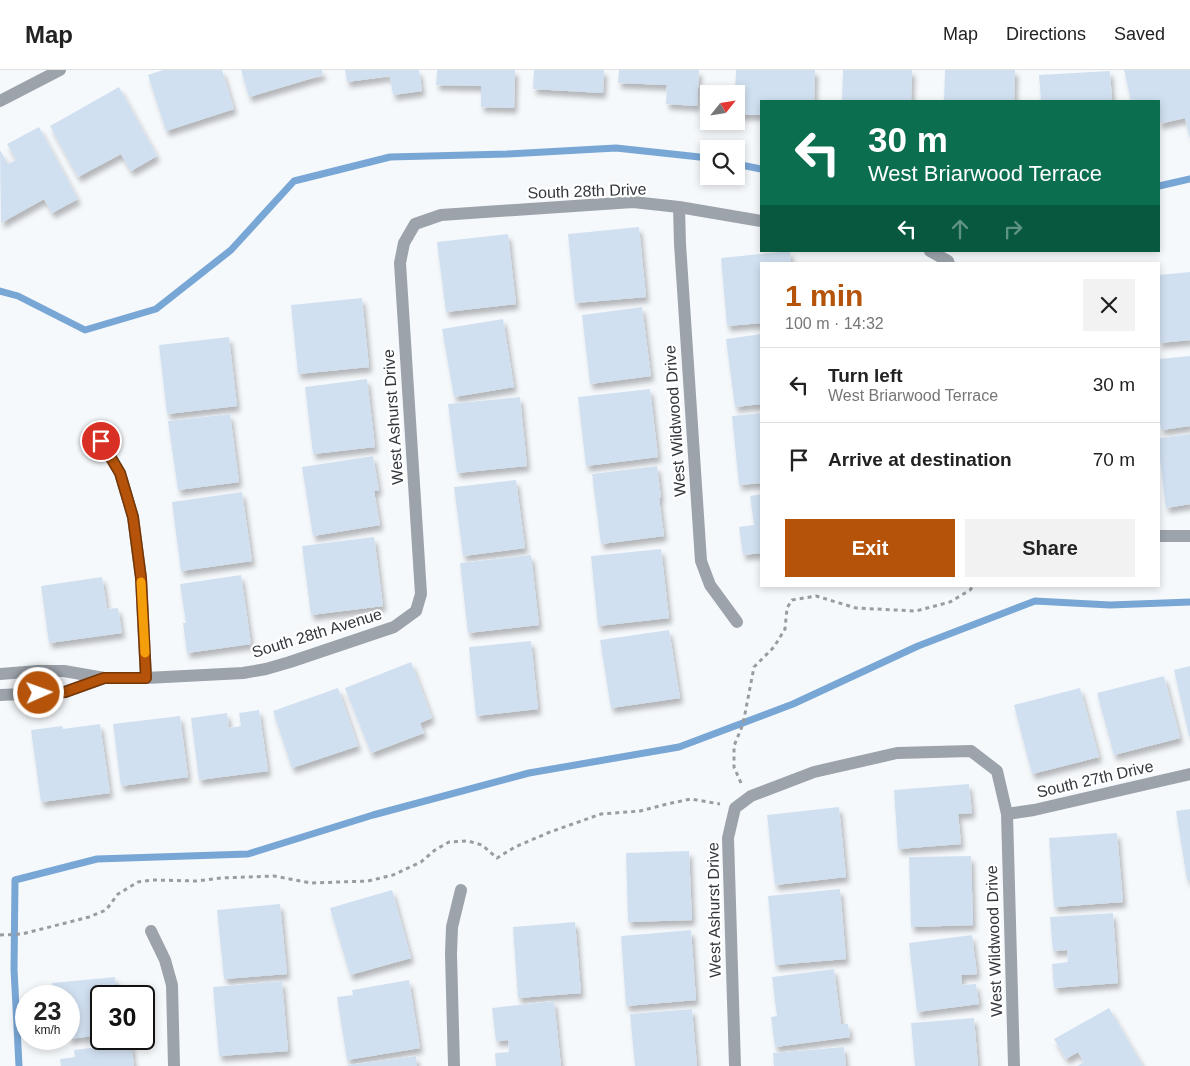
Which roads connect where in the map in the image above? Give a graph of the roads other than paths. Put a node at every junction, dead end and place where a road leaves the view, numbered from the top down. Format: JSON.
{"nodes":[{"id":1,"x":60,"y":70,"type":"edge"},
{"id":2,"x":0,"y":101,"type":"edge"},
{"id":3,"x":679,"y":207,"type":"junction"},
{"id":4,"x":760,"y":222,"type":"edge"},
{"id":5,"x":415,"y":224,"type":"joint"},
{"id":6,"x":932,"y":252,"type":"edge"},
{"id":7,"x":949,"y":262,"type":"edge"},
{"id":8,"x":101,"y":441,"type":"dead end"},
{"id":9,"x":1160,"y":536,"type":"edge"},
{"id":10,"x":1190,"y":536,"type":"edge"},
{"id":11,"x":416,"y":611,"type":"joint"},
{"id":12,"x":737,"y":622,"type":"dead end"},
{"id":13,"x":38,"y":671,"type":"junction"},
{"id":14,"x":0,"y":674,"type":"edge"},
{"id":15,"x":104,"y":678,"type":"junction"},
{"id":16,"x":146,"y":678,"type":"junction"},
{"id":17,"x":39,"y":693,"type":"junction"},
{"id":18,"x":0,"y":696,"type":"edge"},
{"id":19,"x":1190,"y":774,"type":"edge"},
{"id":20,"x":1007,"y":814,"type":"junction"},
{"id":21,"x":461,"y":890,"type":"dead end"},
{"id":22,"x":151,"y":931,"type":"dead end"},
{"id":23,"x":174,"y":1066,"type":"edge"},
{"id":24,"x":454,"y":1066,"type":"edge"},
{"id":25,"x":735,"y":1066,"type":"edge"},
{"id":26,"x":1014,"y":1066,"type":"edge"}],
"edges":[{"from":1,"to":2,"type":"street"},
{"from":3,"to":4,"type":"street","name":"South 28th Drive"},
{"from":3,"to":5,"type":"street","name":"South 28th Drive"},
{"from":3,"to":12,"type":"street","name":"West Wildwood Drive"},
{"from":5,"to":11,"type":"street","name":"West Ashurst Drive"},
{"from":6,"to":7,"type":"street"},
{"from":8,"to":16,"type":"street"},
{"from":9,"to":10,"type":"street"},
{"from":11,"to":16,"type":"street","name":"South 28th Avenue"},
{"from":13,"to":14,"type":"street","name":"South 28th Avenue"},
{"from":13,"to":15,"type":"street","name":"South 28th Avenue"},
{"from":13,"to":17,"type":"street"},
{"from":15,"to":16,"type":"street","name":"South 28th Avenue"},
{"from":15,"to":17,"type":"street","name":"South 28th Avenue"},
{"from":17,"to":18,"type":"street","name":"South 28th Avenue"},
{"from":19,"to":20,"type":"street","name":"South 27th Drive"},
{"from":20,"to":25,"type":"street","name":"West Ashurst Drive"},
{"from":20,"to":26,"type":"street","name":"West Wildwood Drive"},
{"from":21,"to":24,"type":"street"},
{"from":22,"to":23,"type":"street"}]}
